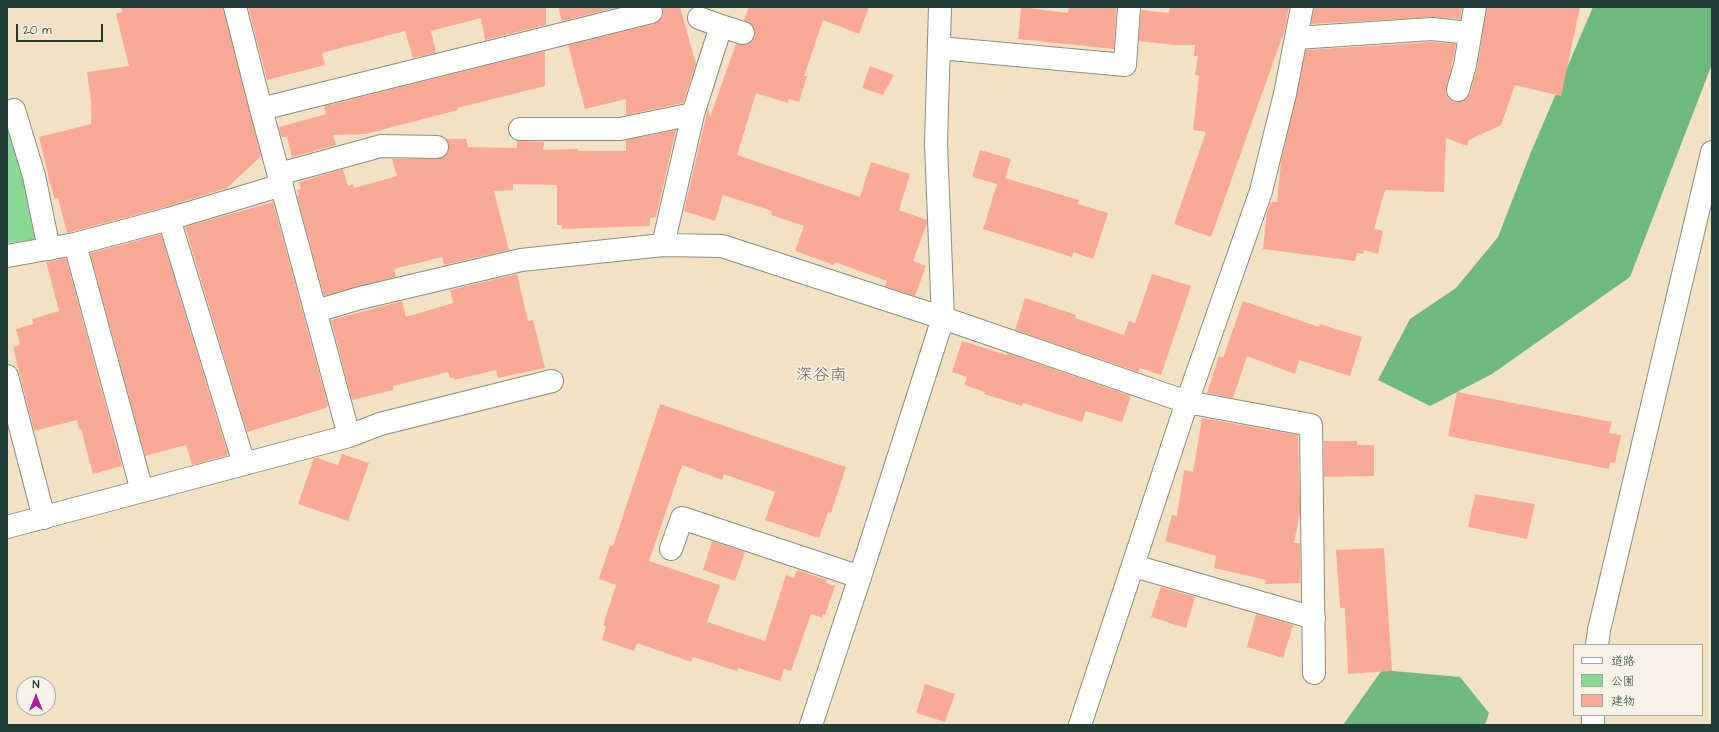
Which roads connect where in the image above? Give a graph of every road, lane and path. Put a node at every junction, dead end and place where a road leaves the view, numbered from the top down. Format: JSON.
{"nodes":[{"id":1,"x":235,"y":7,"type":"edge"},
{"id":2,"x":650,"y":7,"type":"edge"},
{"id":3,"x":940,"y":7,"type":"edge"},
{"id":4,"x":1129,"y":7,"type":"edge"},
{"id":5,"x":1302,"y":7,"type":"edge"},
{"id":6,"x":1475,"y":7,"type":"edge"},
{"id":7,"x":699,"y":18,"type":"dead end"},
{"id":8,"x":721,"y":26,"type":"junction"},
{"id":9,"x":743,"y":33,"type":"dead end"},
{"id":10,"x":1469,"y":33,"type":"junction"},
{"id":11,"x":1296,"y":38,"type":"junction"},
{"id":12,"x":939,"y":48,"type":"junction"},
{"id":13,"x":1458,"y":90,"type":"dead end"},
{"id":14,"x":261,"y":109,"type":"junction"},
{"id":15,"x":14,"y":110,"type":"dead end"},
{"id":16,"x":693,"y":114,"type":"junction"},
{"id":17,"x":520,"y":129,"type":"dead end"},
{"id":18,"x":437,"y":147,"type":"dead end"},
{"id":19,"x":1712,"y":152,"type":"edge"},
{"id":20,"x":281,"y":180,"type":"junction"},
{"id":21,"x":169,"y":219,"type":"junction"},
{"id":22,"x":75,"y":244,"type":"junction"},
{"id":23,"x":663,"y":245,"type":"junction"},
{"id":24,"x":49,"y":249,"type":"junction"},
{"id":25,"x":7,"y":256,"type":"edge"},
{"id":26,"x":316,"y":311,"type":"junction"},
{"id":27,"x":943,"y":318,"type":"junction"},
{"id":28,"x":7,"y":376,"type":"edge"},
{"id":29,"x":552,"y":381,"type":"dead end"},
{"id":30,"x":1187,"y":402,"type":"junction"},
{"id":31,"x":349,"y":436,"type":"junction"},
{"id":32,"x":244,"y":464,"type":"junction"},
{"id":33,"x":142,"y":492,"type":"junction"},
{"id":34,"x":44,"y":518,"type":"junction"},
{"id":35,"x":7,"y":527,"type":"edge"},
{"id":36,"x":671,"y":549,"type":"dead end"},
{"id":37,"x":1134,"y":566,"type":"junction"},
{"id":38,"x":860,"y":577,"type":"junction"},
{"id":39,"x":1314,"y":618,"type":"junction"},
{"id":40,"x":1597,"y":644,"type":"edge"},
{"id":41,"x":1314,"y":673,"type":"dead end"},
{"id":42,"x":811,"y":725,"type":"edge"},
{"id":43,"x":1080,"y":725,"type":"edge"}],
"edges":[{"from":1,"to":14,"type":"street"},
{"from":2,"to":14,"type":"street"},
{"from":3,"to":12,"type":"street"},
{"from":4,"to":12,"type":"street"},
{"from":5,"to":11,"type":"street"},
{"from":6,"to":10,"type":"street"},
{"from":7,"to":8,"type":"street"},
{"from":8,"to":9,"type":"street"},
{"from":8,"to":16,"type":"street"},
{"from":10,"to":11,"type":"street"},
{"from":10,"to":13,"type":"street"},
{"from":11,"to":30,"type":"street"},
{"from":12,"to":27,"type":"street"},
{"from":14,"to":20,"type":"street"},
{"from":15,"to":24,"type":"street"},
{"from":16,"to":17,"type":"street"},
{"from":16,"to":23,"type":"street"},
{"from":18,"to":20,"type":"street"},
{"from":19,"to":40,"type":"street"},
{"from":20,"to":21,"type":"street"},
{"from":20,"to":26,"type":"street"},
{"from":21,"to":22,"type":"street"},
{"from":21,"to":32,"type":"street"},
{"from":22,"to":24,"type":"street"},
{"from":22,"to":33,"type":"street"},
{"from":23,"to":26,"type":"street"},
{"from":23,"to":27,"type":"street"},
{"from":24,"to":25,"type":"street"},
{"from":26,"to":31,"type":"street"},
{"from":27,"to":30,"type":"street"},
{"from":27,"to":38,"type":"street"},
{"from":28,"to":34,"type":"street"},
{"from":29,"to":31,"type":"street"},
{"from":30,"to":37,"type":"street"},
{"from":30,"to":39,"type":"street"},
{"from":31,"to":32,"type":"street"},
{"from":32,"to":33,"type":"street"},
{"from":33,"to":34,"type":"street"},
{"from":34,"to":35,"type":"street"},
{"from":36,"to":38,"type":"street"},
{"from":37,"to":39,"type":"street"},
{"from":37,"to":43,"type":"street"},
{"from":38,"to":42,"type":"street"},
{"from":39,"to":41,"type":"street"}]}
